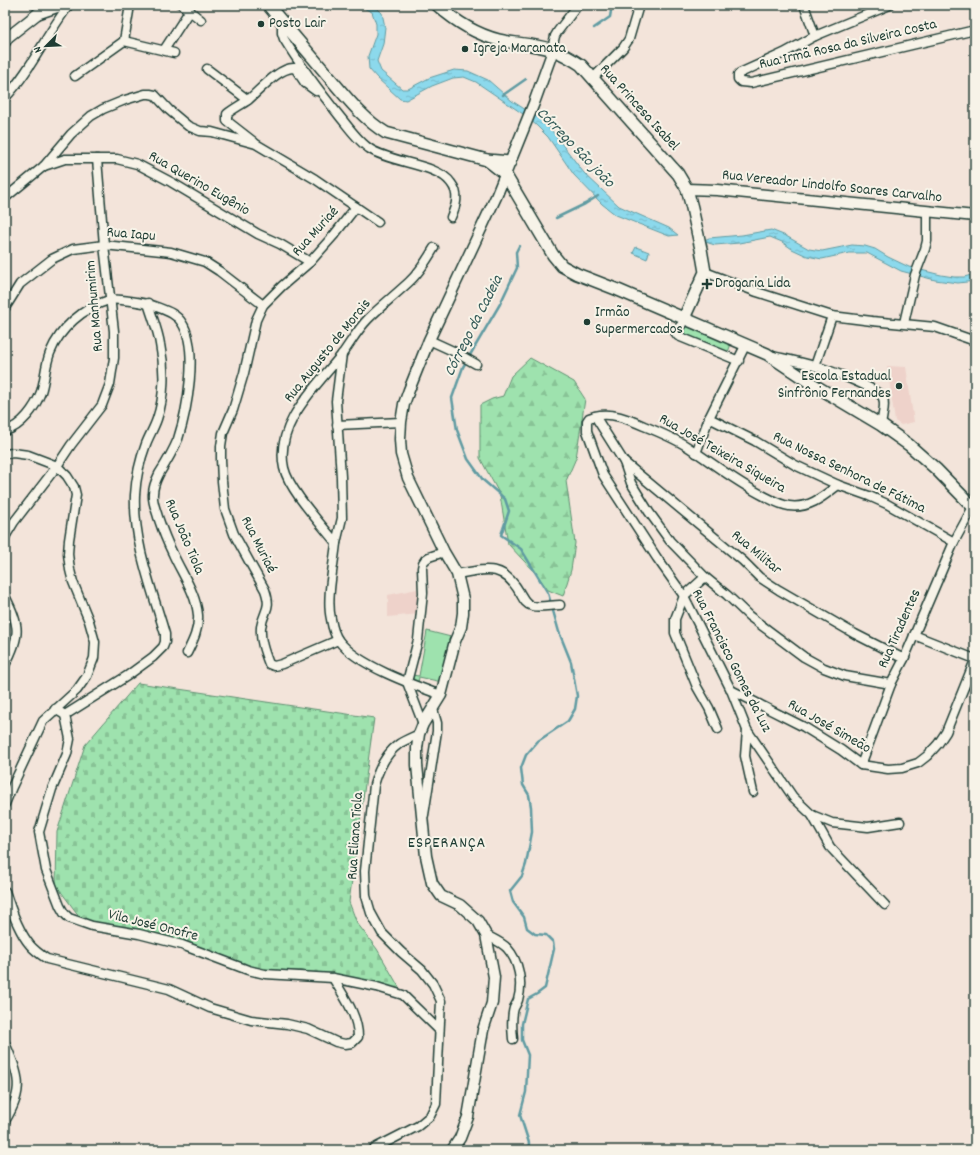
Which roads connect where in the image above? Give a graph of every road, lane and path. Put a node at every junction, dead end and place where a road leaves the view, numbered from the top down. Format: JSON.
{"nodes":[{"id":1,"x":46,"y":5,"type":"edge"},
{"id":2,"x":66,"y":5,"type":"edge"},
{"id":3,"x":69,"y":5,"type":"edge"},
{"id":4,"x":130,"y":5,"type":"edge"},
{"id":5,"x":182,"y":5,"type":"edge"},
{"id":6,"x":268,"y":5,"type":"edge"},
{"id":7,"x":437,"y":5,"type":"edge"},
{"id":8,"x":578,"y":5,"type":"edge"},
{"id":9,"x":639,"y":5,"type":"edge"},
{"id":10,"x":804,"y":5,"type":"edge"},
{"id":11,"x":890,"y":5,"type":"edge"},
{"id":12,"x":190,"y":10,"type":"junction"},
{"id":13,"x":36,"y":15,"type":"junction"},
{"id":14,"x":201,"y":20,"type":"dead end"},
{"id":15,"x":282,"y":22,"type":"junction"},
{"id":16,"x":975,"y":30,"type":"edge"},
{"id":17,"x":815,"y":36,"type":"junction"},
{"id":18,"x":124,"y":41,"type":"junction"},
{"id":19,"x":5,"y":42,"type":"edge"},
{"id":20,"x":164,"y":50,"type":"junction"},
{"id":21,"x":174,"y":53,"type":"dead end"},
{"id":22,"x":552,"y":53,"type":"junction"},
{"id":23,"x":207,"y":69,"type":"dead end"},
{"id":24,"x":75,"y":76,"type":"dead end"},
{"id":25,"x":593,"y":78,"type":"junction"},
{"id":26,"x":324,"y":97,"type":"junction"},
{"id":27,"x":5,"y":98,"type":"edge"},
{"id":28,"x":248,"y":100,"type":"junction"},
{"id":29,"x":256,"y":144,"type":"junction"},
{"id":30,"x":97,"y":159,"type":"junction"},
{"id":31,"x":487,"y":160,"type":"junction"},
{"id":32,"x":510,"y":162,"type":"junction"},
{"id":33,"x":44,"y":166,"type":"junction"},
{"id":34,"x":505,"y":174,"type":"junction"},
{"id":35,"x":687,"y":189,"type":"junction"},
{"id":36,"x":5,"y":198,"type":"edge"},
{"id":37,"x":356,"y":207,"type":"junction"},
{"id":38,"x":927,"y":211,"type":"junction"},
{"id":39,"x":975,"y":216,"type":"edge"},
{"id":40,"x":451,"y":217,"type":"dead end"},
{"id":41,"x":378,"y":222,"type":"dead end"},
{"id":42,"x":104,"y":245,"type":"junction"},
{"id":43,"x":434,"y":248,"type":"dead end"},
{"id":44,"x":310,"y":262,"type":"junction"},
{"id":45,"x":705,"y":272,"type":"junction"},
{"id":46,"x":110,"y":300,"type":"junction"},
{"id":47,"x":148,"y":303,"type":"junction"},
{"id":48,"x":263,"y":305,"type":"junction"},
{"id":49,"x":5,"y":308,"type":"edge"},
{"id":50,"x":832,"y":316,"type":"junction"},
{"id":51,"x":684,"y":318,"type":"junction"},
{"id":52,"x":904,"y":323,"type":"junction"},
{"id":53,"x":430,"y":340,"type":"junction"},
{"id":54,"x":975,"y":341,"type":"edge"},
{"id":55,"x":746,"y":344,"type":"junction"},
{"id":56,"x":342,"y":354,"type":"junction"},
{"id":57,"x":766,"y":354,"type":"junction"},
{"id":58,"x":739,"y":361,"type":"junction"},
{"id":59,"x":473,"y":363,"type":"dead end"},
{"id":60,"x":815,"y":366,"type":"junction"},
{"id":61,"x":595,"y":416,"type":"junction"},
{"id":62,"x":709,"y":418,"type":"junction"},
{"id":63,"x":401,"y":422,"type":"junction"},
{"id":64,"x":337,"y":425,"type":"junction"},
{"id":65,"x":881,"y":425,"type":"junction"},
{"id":66,"x":5,"y":431,"type":"edge"},
{"id":67,"x":696,"y":453,"type":"junction"},
{"id":68,"x":5,"y":454,"type":"edge"},
{"id":69,"x":624,"y":462,"type":"junction"},
{"id":70,"x":57,"y":466,"type":"junction"},
{"id":71,"x":838,"y":485,"type":"junction"},
{"id":72,"x":974,"y":508,"type":"edge"},
{"id":73,"x":5,"y":537,"type":"edge"},
{"id":74,"x":954,"y":542,"type":"junction"},
{"id":75,"x":336,"y":543,"type":"junction"},
{"id":76,"x":444,"y":552,"type":"junction"},
{"id":77,"x":457,"y":574,"type":"junction"},
{"id":78,"x":706,"y":577,"type":"junction"},
{"id":79,"x":5,"y":596,"type":"edge"},
{"id":80,"x":684,"y":596,"type":"junction"},
{"id":81,"x":558,"y":605,"type":"dead end"},
{"id":82,"x":914,"y":635,"type":"junction"},
{"id":83,"x":338,"y":640,"type":"junction"},
{"id":84,"x":187,"y":653,"type":"dead end"},
{"id":85,"x":904,"y":659,"type":"junction"},
{"id":86,"x":975,"y":659,"type":"edge"},
{"id":87,"x":5,"y":666,"type":"edge"},
{"id":88,"x":407,"y":682,"type":"junction"},
{"id":89,"x":891,"y":684,"type":"junction"},
{"id":90,"x":731,"y":690,"type":"junction"},
{"id":91,"x":441,"y":695,"type":"junction"},
{"id":92,"x":55,"y":709,"type":"junction"},
{"id":93,"x":433,"y":709,"type":"junction"},
{"id":94,"x":65,"y":715,"type":"junction"},
{"id":95,"x":421,"y":729,"type":"junction"},
{"id":96,"x":718,"y":729,"type":"dead end"},
{"id":97,"x":747,"y":730,"type":"junction"},
{"id":98,"x":861,"y":765,"type":"junction"},
{"id":99,"x":753,"y":792,"type":"dead end"},
{"id":100,"x":5,"y":804,"type":"edge"},
{"id":101,"x":812,"y":815,"type":"junction"},
{"id":102,"x":423,"y":820,"type":"junction"},
{"id":103,"x":900,"y":822,"type":"dead end"},
{"id":104,"x":5,"y":891,"type":"edge"},
{"id":105,"x":885,"y":905,"type":"dead end"},
{"id":106,"x":486,"y":935,"type":"junction"},
{"id":107,"x":333,"y":978,"type":"junction"},
{"id":108,"x":438,"y":1030,"type":"junction"},
{"id":109,"x":513,"y":1039,"type":"dead end"},
{"id":110,"x":5,"y":1043,"type":"edge"},
{"id":111,"x":5,"y":1121,"type":"edge"},
{"id":112,"x":373,"y":1150,"type":"edge"},
{"id":113,"x":452,"y":1150,"type":"edge"}],
"edges":[{"from":1,"to":13,"type":"street"},
{"from":2,"to":13,"type":"street"},
{"from":3,"to":27,"type":"street"},
{"from":4,"to":18,"type":"street"},
{"from":5,"to":12,"type":"street"},
{"from":6,"to":15,"type":"main road"},
{"from":7,"to":22,"type":"main road","name":"Rua Princesa Isabel"},
{"from":8,"to":22,"type":"street"},
{"from":9,"to":25,"type":"street"},
{"from":10,"to":17,"type":"street"},
{"from":11,"to":17,"type":"street"},
{"from":12,"to":14,"type":"street"},
{"from":12,"to":20,"type":"street"},
{"from":13,"to":19,"type":"street"},
{"from":15,"to":26,"type":"street"},
{"from":15,"to":31,"type":"main road"},
{"from":16,"to":17,"type":"street","name":"Rua Irmã Rosa da Silveira Costa"},
{"from":18,"to":20,"type":"street"},
{"from":18,"to":24,"type":"street"},
{"from":20,"to":21,"type":"street"},
{"from":22,"to":25,"type":"main road","name":"Rua Princesa Isabel"},
{"from":22,"to":32,"type":"street"},
{"from":23,"to":28,"type":"street"},
{"from":25,"to":35,"type":"main road","name":"Rua Princesa Isabel"},
{"from":26,"to":28,"type":"street"},
{"from":26,"to":40,"type":"street"},
{"from":28,"to":29,"type":"street"},
{"from":29,"to":33,"type":"street","name":"Rua Muriaé"},
{"from":29,"to":37,"type":"street","name":"Rua Muriaé"},
{"from":30,"to":33,"type":"street","name":"Rua Querino Eugênio"},
{"from":30,"to":42,"type":"street","name":"Rua Manhumirim"},
{"from":30,"to":44,"type":"street","name":"Rua Querino Eugênio"},
{"from":31,"to":32,"type":"main road"},
{"from":31,"to":34,"type":"main road"},
{"from":32,"to":34,"type":"street"},
{"from":33,"to":36,"type":"street","name":"Rua Muriaé"},
{"from":34,"to":51,"type":"main road"},
{"from":34,"to":53,"type":"street"},
{"from":35,"to":38,"type":"street","name":"Rua Vereador Lindolfo Soares Carvalho"},
{"from":35,"to":45,"type":"main road","name":"Rua Princesa Isabel"},
{"from":37,"to":41,"type":"street"},
{"from":37,"to":44,"type":"street","name":"Rua Muriaé"},
{"from":38,"to":39,"type":"street","name":"Rua Vereador Lindolfo Soares Carvalho"},
{"from":38,"to":52,"type":"street"},
{"from":42,"to":46,"type":"street","name":"Rua Manhumirim"},
{"from":42,"to":48,"type":"street","name":"Rua Iapu"},
{"from":42,"to":49,"type":"street","name":"Rua Iapu"},
{"from":43,"to":56,"type":"street","name":"Rua Augusto de Morais"},
{"from":44,"to":48,"type":"street","name":"Rua Muriaé"},
{"from":45,"to":50,"type":"street"},
{"from":45,"to":51,"type":"main road"},
{"from":46,"to":47,"type":"street","name":"Rua João Tiola"},
{"from":46,"to":66,"type":"street"},
{"from":46,"to":70,"type":"street","name":"Rua Manhumirim"},
{"from":47,"to":84,"type":"street","name":"Rua João Tiola"},
{"from":47,"to":94,"type":"street"},
{"from":48,"to":83,"type":"street","name":"Rua Muriaé"},
{"from":50,"to":52,"type":"street"},
{"from":50,"to":60,"type":"street"},
{"from":51,"to":55,"type":"main road"},
{"from":51,"to":58,"type":"street"},
{"from":52,"to":54,"type":"street"},
{"from":53,"to":59,"type":"street"},
{"from":53,"to":63,"type":"street"},
{"from":55,"to":57,"type":"main road"},
{"from":55,"to":58,"type":"street"},
{"from":56,"to":64,"type":"street"},
{"from":56,"to":75,"type":"street","name":"Rua Augusto de Morais"},
{"from":57,"to":60,"type":"street"},
{"from":57,"to":65,"type":"main road"},
{"from":58,"to":62,"type":"street"},
{"from":60,"to":65,"type":"street"},
{"from":61,"to":67,"type":"street","name":"Rua José Teixeira Siqueira"},
{"from":61,"to":69,"type":"street"},
{"from":61,"to":80,"type":"street","name":"Rua Francisco Gomes da Luz"},
{"from":62,"to":67,"type":"street"},
{"from":62,"to":71,"type":"street","name":"Rua Nossa Senhora de Fátima"},
{"from":63,"to":64,"type":"street"},
{"from":63,"to":76,"type":"street"},
{"from":64,"to":75,"type":"street"},
{"from":65,"to":72,"type":"main road"},
{"from":67,"to":71,"type":"street","name":"Rua José Teixeira Siqueira"},
{"from":68,"to":70,"type":"street"},
{"from":69,"to":78,"type":"street"},
{"from":69,"to":85,"type":"street","name":"Rua Militar"},
{"from":70,"to":73,"type":"street","name":"Rua Manhumirim"},
{"from":70,"to":92,"type":"street"},
{"from":71,"to":74,"type":"street","name":"Rua Nossa Senhora de Fátima"},
{"from":72,"to":74,"type":"street","name":"Rua Tiradentes"},
{"from":74,"to":82,"type":"street","name":"Rua Tiradentes"},
{"from":75,"to":83,"type":"street"},
{"from":76,"to":77,"type":"street"},
{"from":76,"to":88,"type":"street"},
{"from":77,"to":81,"type":"street"},
{"from":77,"to":91,"type":"street"},
{"from":78,"to":80,"type":"street"},
{"from":78,"to":89,"type":"street"},
{"from":79,"to":87,"type":"street"},
{"from":80,"to":90,"type":"street","name":"Rua Francisco Gomes da Luz"},
{"from":80,"to":96,"type":"street"},
{"from":82,"to":85,"type":"street","name":"Rua Tiradentes"},
{"from":82,"to":86,"type":"street"},
{"from":83,"to":88,"type":"street"},
{"from":85,"to":89,"type":"street","name":"Rua Tiradentes"},
{"from":86,"to":98,"type":"street","name":"Rua José Simeão"},
{"from":88,"to":91,"type":"street"},
{"from":88,"to":95,"type":"street"},
{"from":89,"to":98,"type":"street","name":"Rua Tiradentes"},
{"from":90,"to":97,"type":"street","name":"Rua Francisco Gomes da Luz"},
{"from":90,"to":98,"type":"street","name":"Rua José Simeão"},
{"from":91,"to":93,"type":"street"},
{"from":92,"to":94,"type":"street"},
{"from":92,"to":100,"type":"street"},
{"from":93,"to":95,"type":"street"},
{"from":93,"to":102,"type":"street"},
{"from":94,"to":107,"type":"street","name":"Vila José Onofre"},
{"from":95,"to":102,"type":"street"},
{"from":95,"to":108,"type":"street","name":"Rua Eliana Tiola"},
{"from":97,"to":99,"type":"street"},
{"from":97,"to":101,"type":"street","name":"Rua Francisco Gomes da Luz"},
{"from":101,"to":103,"type":"street","name":"Rua Francisco Gomes da Luz"},
{"from":101,"to":105,"type":"street"},
{"from":102,"to":106,"type":"street"},
{"from":104,"to":107,"type":"street"},
{"from":106,"to":109,"type":"street"},
{"from":106,"to":113,"type":"street"},
{"from":107,"to":108,"type":"street","name":"Vila José Onofre"},
{"from":108,"to":112,"type":"street","name":"Rua Eliana Tiola"},
{"from":110,"to":111,"type":"street"}]}
